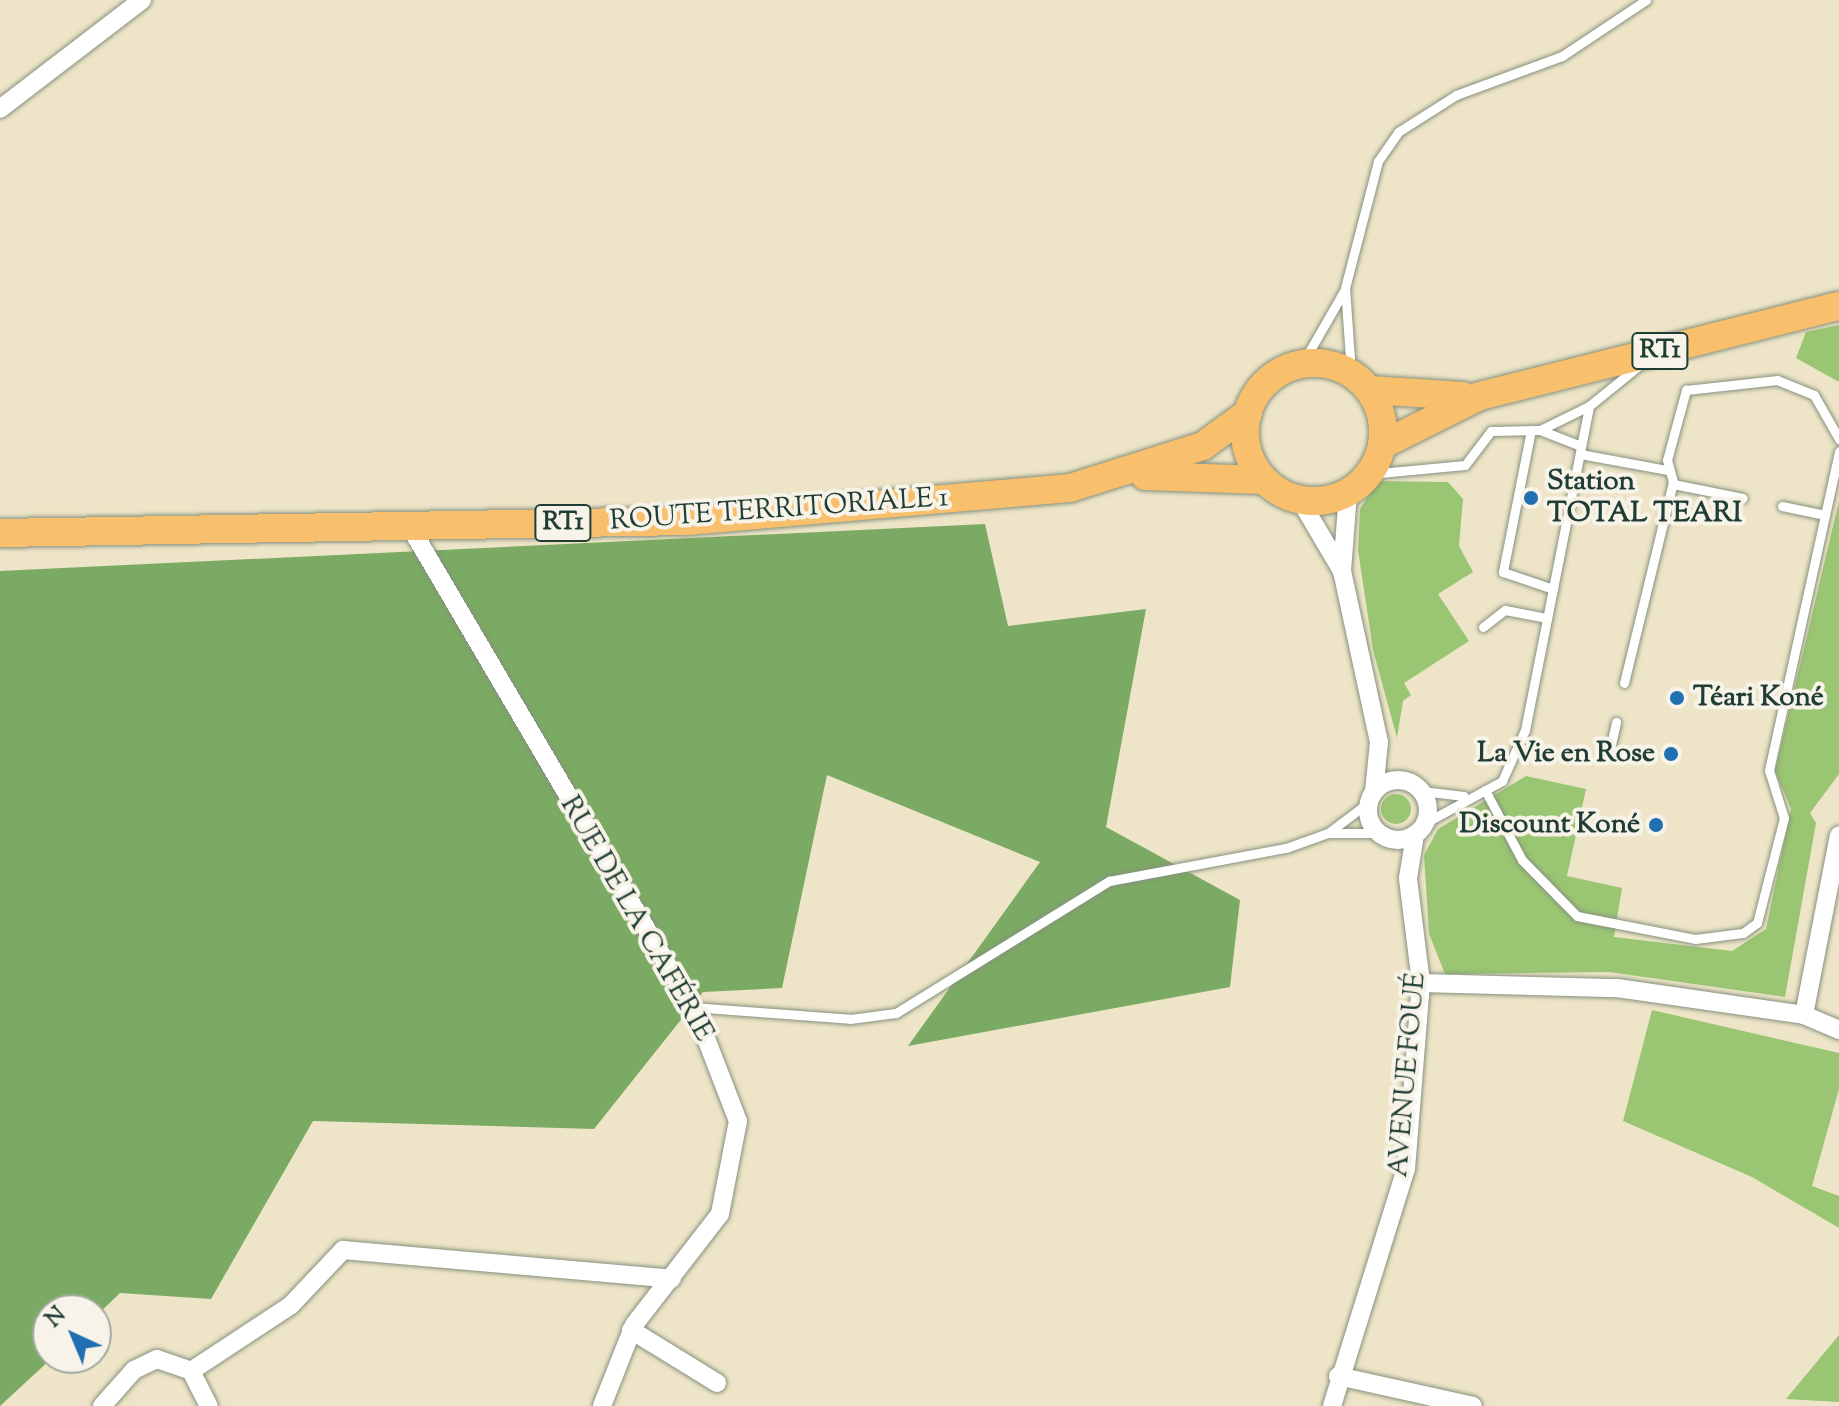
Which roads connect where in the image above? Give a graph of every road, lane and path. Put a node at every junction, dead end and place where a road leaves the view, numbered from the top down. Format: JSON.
{"nodes":[{"id":1,"x":142,"y":0,"type":"edge"},
{"id":2,"x":1646,"y":0,"type":"edge"},
{"id":3,"x":0,"y":109,"type":"edge"},
{"id":4,"x":1345,"y":288,"type":"junction"},
{"id":5,"x":1839,"y":306,"type":"edge"},
{"id":6,"x":1655,"y":352,"type":"junction"},
{"id":7,"x":1302,"y":364,"type":"junction"},
{"id":8,"x":1360,"y":381,"type":"junction"},
{"id":9,"x":1480,"y":396,"type":"junction"},
{"id":10,"x":1589,"y":406,"type":"junction"},
{"id":11,"x":1248,"y":413,"type":"junction"},
{"id":12,"x":1536,"y":430,"type":"junction"},
{"id":13,"x":1839,"y":439,"type":"edge"},
{"id":14,"x":1382,"y":445,"type":"junction"},
{"id":15,"x":1581,"y":450,"type":"junction"},
{"id":16,"x":1839,"y":452,"type":"edge"},
{"id":17,"x":1667,"y":470,"type":"junction"},
{"id":18,"x":1124,"y":476,"type":"junction"},
{"id":19,"x":1264,"y":480,"type":"junction"},
{"id":20,"x":1359,"y":483,"type":"junction"},
{"id":21,"x":1673,"y":484,"type":"junction"},
{"id":22,"x":1743,"y":498,"type":"dead end"},
{"id":23,"x":1300,"y":500,"type":"junction"},
{"id":24,"x":1782,"y":506,"type":"dead end"},
{"id":25,"x":1825,"y":515,"type":"junction"},
{"id":26,"x":409,"y":525,"type":"junction"},
{"id":27,"x":0,"y":533,"type":"edge"},
{"id":28,"x":1342,"y":571,"type":"junction"},
{"id":29,"x":1553,"y":589,"type":"junction"},
{"id":30,"x":1547,"y":618,"type":"junction"},
{"id":31,"x":1483,"y":627,"type":"dead end"},
{"id":32,"x":1624,"y":683,"type":"dead end"},
{"id":33,"x":1616,"y":722,"type":"dead end"},
{"id":34,"x":1379,"y":742,"type":"junction"},
{"id":35,"x":1609,"y":753,"type":"dead end"},
{"id":36,"x":1404,"y":780,"type":"junction"},
{"id":37,"x":1485,"y":790,"type":"junction"},
{"id":38,"x":1422,"y":791,"type":"junction"},
{"id":39,"x":1464,"y":796,"type":"junction"},
{"id":40,"x":1372,"y":797,"type":"junction"},
{"id":41,"x":1420,"y":829,"type":"junction"},
{"id":42,"x":1328,"y":833,"type":"junction"},
{"id":43,"x":1839,"y":835,"type":"edge"},
{"id":44,"x":1383,"y":836,"type":"junction"},
{"id":45,"x":1408,"y":878,"type":"junction"},
{"id":46,"x":1421,"y":983,"type":"junction"},
{"id":47,"x":692,"y":1007,"type":"junction"},
{"id":48,"x":1804,"y":1015,"type":"junction"},
{"id":49,"x":1839,"y":1030,"type":"edge"},
{"id":50,"x":672,"y":1279,"type":"junction"},
{"id":51,"x":631,"y":1330,"type":"junction"},
{"id":52,"x":191,"y":1371,"type":"junction"},
{"id":53,"x":1338,"y":1376,"type":"junction"},
{"id":54,"x":717,"y":1383,"type":"dead end"},
{"id":55,"x":102,"y":1406,"type":"edge"},
{"id":56,"x":209,"y":1406,"type":"edge"},
{"id":57,"x":602,"y":1406,"type":"edge"},
{"id":58,"x":1332,"y":1406,"type":"edge"},
{"id":59,"x":1473,"y":1406,"type":"edge"}],
"edges":[{"from":1,"to":3,"type":"street"},
{"from":2,"to":4,"type":"lane"},
{"from":4,"to":7,"type":"lane"},
{"from":4,"to":8,"type":"lane"},
{"from":5,"to":6,"type":"main road","number":"RT1"},
{"from":6,"to":9,"type":"main road","number":"RT1"},
{"from":6,"to":10,"type":"lane"},
{"from":7,"to":8,"type":"main road"},
{"from":7,"to":11,"type":"main road"},
{"from":8,"to":9,"type":"main road","number":"RT1"},
{"from":8,"to":14,"type":"main road"},
{"from":9,"to":14,"type":"main road","number":"RT1"},
{"from":10,"to":12,"type":"lane"},
{"from":10,"to":15,"type":"lane"},
{"from":11,"to":18,"type":"main road","name":"ROUTE TERRITORIALE 1","number":"RT1"},
{"from":11,"to":19,"type":"main road"},
{"from":12,"to":15,"type":"lane"},
{"from":12,"to":20,"type":"lane"},
{"from":12,"to":29,"type":"lane"},
{"from":13,"to":17,"type":"lane"},
{"from":14,"to":20,"type":"main road"},
{"from":15,"to":17,"type":"lane"},
{"from":15,"to":29,"type":"lane"},
{"from":16,"to":25,"type":"lane"},
{"from":17,"to":21,"type":"lane"},
{"from":18,"to":19,"type":"main road","name":"ROUTE TERRITORIALE 1","number":"RT1"},
{"from":18,"to":26,"type":"main road","name":"ROUTE TERRITORIALE 1","number":"RT1"},
{"from":19,"to":23,"type":"main road"},
{"from":20,"to":23,"type":"main road"},
{"from":20,"to":28,"type":"street"},
{"from":21,"to":22,"type":"lane"},
{"from":21,"to":32,"type":"lane"},
{"from":23,"to":28,"type":"street"},
{"from":24,"to":25,"type":"lane"},
{"from":25,"to":37,"type":"lane"},
{"from":26,"to":27,"type":"main road","name":"ROUTE TERRITORIALE 1","number":"RT1"},
{"from":26,"to":47,"type":"street","name":"RUE DE LA CAFÉRIE"},
{"from":28,"to":34,"type":"street"},
{"from":29,"to":30,"type":"lane"},
{"from":30,"to":31,"type":"lane"},
{"from":30,"to":37,"type":"lane"},
{"from":33,"to":35,"type":"lane"},
{"from":34,"to":36,"type":"street"},
{"from":34,"to":40,"type":"street"},
{"from":36,"to":38,"type":"street"},
{"from":36,"to":40,"type":"street"},
{"from":37,"to":39,"type":"lane"},
{"from":38,"to":39,"type":"lane"},
{"from":38,"to":41,"type":"street","name":"AVENUE FOUÉ"},
{"from":39,"to":41,"type":"lane"},
{"from":40,"to":42,"type":"lane"},
{"from":40,"to":44,"type":"street","name":"AVENUE FOUÉ"},
{"from":41,"to":44,"type":"street"},
{"from":41,"to":45,"type":"street","name":"AVENUE FOUÉ"},
{"from":42,"to":44,"type":"lane"},
{"from":42,"to":47,"type":"lane"},
{"from":43,"to":48,"type":"street"},
{"from":44,"to":45,"type":"street","name":"AVENUE FOUÉ"},
{"from":45,"to":46,"type":"street","name":"AVENUE FOUÉ"},
{"from":46,"to":48,"type":"street"},
{"from":46,"to":53,"type":"street","name":"AVENUE FOUÉ"},
{"from":47,"to":50,"type":"street","name":"RUE DE LA CAFÉRIE"},
{"from":48,"to":49,"type":"street"},
{"from":50,"to":51,"type":"street","name":"RUE DE LA CAFÉRIE"},
{"from":50,"to":52,"type":"street"},
{"from":51,"to":54,"type":"street"},
{"from":51,"to":57,"type":"street","name":"RUE DE LA CAFÉRIE"},
{"from":52,"to":55,"type":"street"},
{"from":52,"to":56,"type":"street"},
{"from":53,"to":58,"type":"street","name":"AVENUE FOUÉ"},
{"from":53,"to":59,"type":"street"}]}
